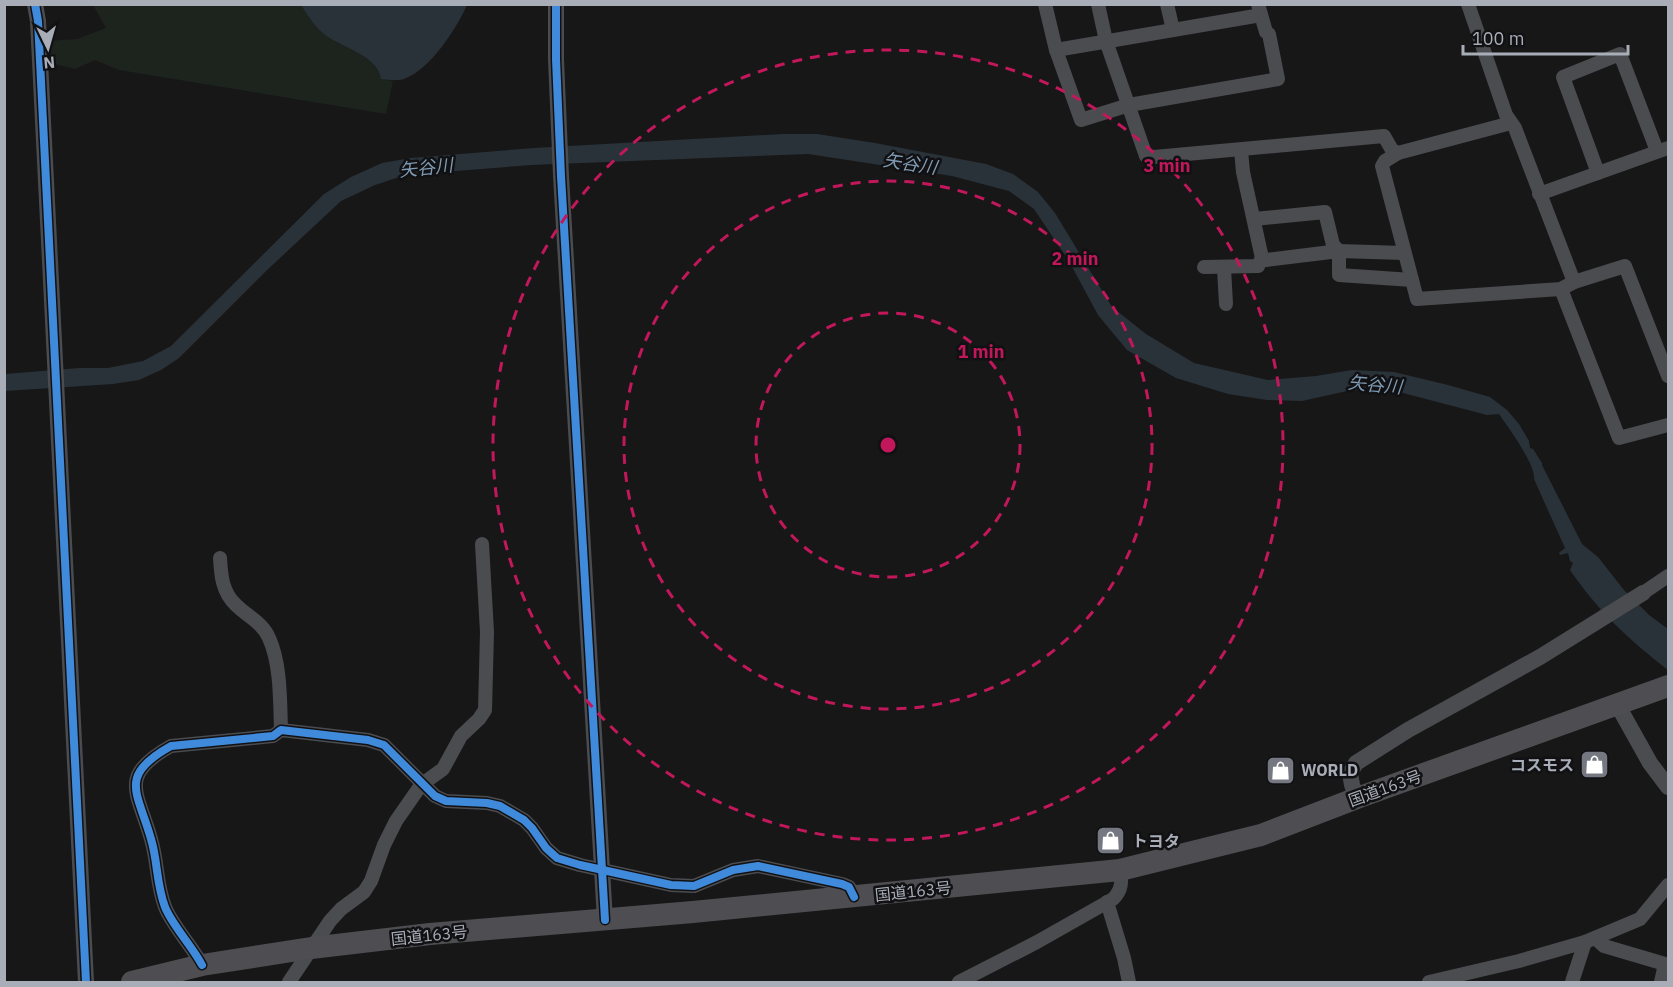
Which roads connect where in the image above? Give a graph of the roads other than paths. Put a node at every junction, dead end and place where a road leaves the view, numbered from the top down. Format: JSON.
{"nodes":[{"id":1,"x":35,"y":4,"type":"edge"},
{"id":2,"x":556,"y":4,"type":"edge"},
{"id":3,"x":1045,"y":4,"type":"edge"},
{"id":4,"x":1098,"y":4,"type":"edge"},
{"id":5,"x":1167,"y":4,"type":"edge"},
{"id":6,"x":1468,"y":4,"type":"edge"},
{"id":7,"x":1260,"y":10,"type":"edge"},
{"id":8,"x":1173,"y":30,"type":"junction"},
{"id":9,"x":1106,"y":41,"type":"junction"},
{"id":10,"x":1056,"y":50,"type":"junction"},
{"id":11,"x":1129,"y":105,"type":"junction"},
{"id":12,"x":1511,"y":123,"type":"junction"},
{"id":13,"x":1241,"y":150,"type":"junction"},
{"id":14,"x":1663,"y":150,"type":"edge"},
{"id":15,"x":1398,"y":153,"type":"junction"},
{"id":16,"x":1598,"y":173,"type":"junction"},
{"id":17,"x":1539,"y":194,"type":"junction"},
{"id":18,"x":1254,"y":219,"type":"junction"},
{"id":19,"x":1339,"y":251,"type":"junction"},
{"id":20,"x":1404,"y":253,"type":"junction"},
{"id":21,"x":1262,"y":258,"type":"junction"},
{"id":22,"x":1204,"y":267,"type":"dead end"},
{"id":23,"x":1224,"y":268,"type":"junction"},
{"id":24,"x":1412,"y":280,"type":"junction"},
{"id":25,"x":1574,"y":282,"type":"junction"},
{"id":26,"x":1561,"y":289,"type":"junction"},
{"id":27,"x":1226,"y":304,"type":"dead end"},
{"id":28,"x":1668,"y":376,"type":"edge"},
{"id":29,"x":1668,"y":425,"type":"edge"},
{"id":30,"x":482,"y":544,"type":"dead end"},
{"id":31,"x":220,"y":558,"type":"dead end"},
{"id":32,"x":1668,"y":576,"type":"edge"},
{"id":33,"x":1668,"y":588,"type":"edge"},
{"id":34,"x":1645,"y":591,"type":"junction"},
{"id":35,"x":1666,"y":687,"type":"edge"},
{"id":36,"x":1617,"y":704,"type":"junction"},
{"id":37,"x":281,"y":730,"type":"junction"},
{"id":38,"x":421,"y":784,"type":"junction"},
{"id":39,"x":1668,"y":787,"type":"edge"},
{"id":40,"x":1358,"y":798,"type":"junction"},
{"id":41,"x":1120,"y":870,"type":"junction"},
{"id":42,"x":601,"y":871,"type":"junction"},
{"id":43,"x":1667,"y":890,"type":"edge"},
{"id":44,"x":854,"y":897,"type":"junction"},
{"id":45,"x":1107,"y":902,"type":"junction"},
{"id":46,"x":605,"y":920,"type":"junction"},
{"id":47,"x":1590,"y":940,"type":"junction"},
{"id":48,"x":311,"y":948,"type":"junction"},
{"id":49,"x":202,"y":966,"type":"junction"},
{"id":50,"x":86,"y":982,"type":"edge"},
{"id":51,"x":132,"y":982,"type":"edge"},
{"id":52,"x":289,"y":982,"type":"edge"},
{"id":53,"x":959,"y":982,"type":"edge"},
{"id":54,"x":1129,"y":982,"type":"edge"},
{"id":55,"x":1428,"y":982,"type":"edge"},
{"id":56,"x":1572,"y":982,"type":"edge"},
{"id":57,"x":1660,"y":982,"type":"edge"}],
"edges":[{"from":1,"to":50,"type":"street"},
{"from":2,"to":42,"type":"street"},
{"from":3,"to":10,"type":"street"},
{"from":4,"to":9,"type":"street"},
{"from":5,"to":8,"type":"street"},
{"from":6,"to":12,"type":"street"},
{"from":7,"to":8,"type":"street"},
{"from":7,"to":11,"type":"street"},
{"from":8,"to":9,"type":"street"},
{"from":9,"to":10,"type":"street"},
{"from":9,"to":11,"type":"street"},
{"from":10,"to":11,"type":"street"},
{"from":11,"to":13,"type":"street"},
{"from":12,"to":15,"type":"street"},
{"from":12,"to":17,"type":"street"},
{"from":13,"to":15,"type":"street"},
{"from":13,"to":18,"type":"street"},
{"from":14,"to":16,"type":"street"},
{"from":14,"to":16,"type":"street"},
{"from":15,"to":20,"type":"street"},
{"from":16,"to":17,"type":"street"},
{"from":17,"to":25,"type":"street"},
{"from":18,"to":19,"type":"street"},
{"from":18,"to":21,"type":"street"},
{"from":19,"to":20,"type":"street"},
{"from":19,"to":21,"type":"street"},
{"from":19,"to":24,"type":"street"},
{"from":20,"to":24,"type":"street"},
{"from":21,"to":23,"type":"street"},
{"from":22,"to":23,"type":"street"},
{"from":23,"to":27,"type":"street"},
{"from":24,"to":26,"type":"street"},
{"from":25,"to":26,"type":"street"},
{"from":25,"to":28,"type":"street"},
{"from":26,"to":29,"type":"street"},
{"from":30,"to":38,"type":"street"},
{"from":31,"to":37,"type":"street"},
{"from":32,"to":34,"type":"street"},
{"from":33,"to":34,"type":"street"},
{"from":34,"to":40,"type":"street"},
{"from":35,"to":36,"type":"highway","name":"国道163号"},
{"from":36,"to":39,"type":"street"},
{"from":36,"to":40,"type":"highway","name":"国道163号"},
{"from":37,"to":38,"type":"street"},
{"from":37,"to":49,"type":"street"},
{"from":38,"to":42,"type":"street"},
{"from":38,"to":48,"type":"street"},
{"from":40,"to":41,"type":"highway","name":"国道163号"},
{"from":41,"to":44,"type":"highway","name":"国道163号"},
{"from":41,"to":45,"type":"street"},
{"from":42,"to":44,"type":"street"},
{"from":42,"to":46,"type":"street"},
{"from":43,"to":47,"type":"street"},
{"from":44,"to":46,"type":"highway","name":"国道163号"},
{"from":45,"to":53,"type":"street"},
{"from":45,"to":54,"type":"street"},
{"from":46,"to":48,"type":"highway","name":"国道163号"},
{"from":47,"to":55,"type":"street"},
{"from":47,"to":56,"type":"street"},
{"from":47,"to":57,"type":"street"},
{"from":48,"to":49,"type":"highway","name":"国道163号"},
{"from":48,"to":52,"type":"street"},
{"from":49,"to":51,"type":"highway","name":"国道163号"}]}
